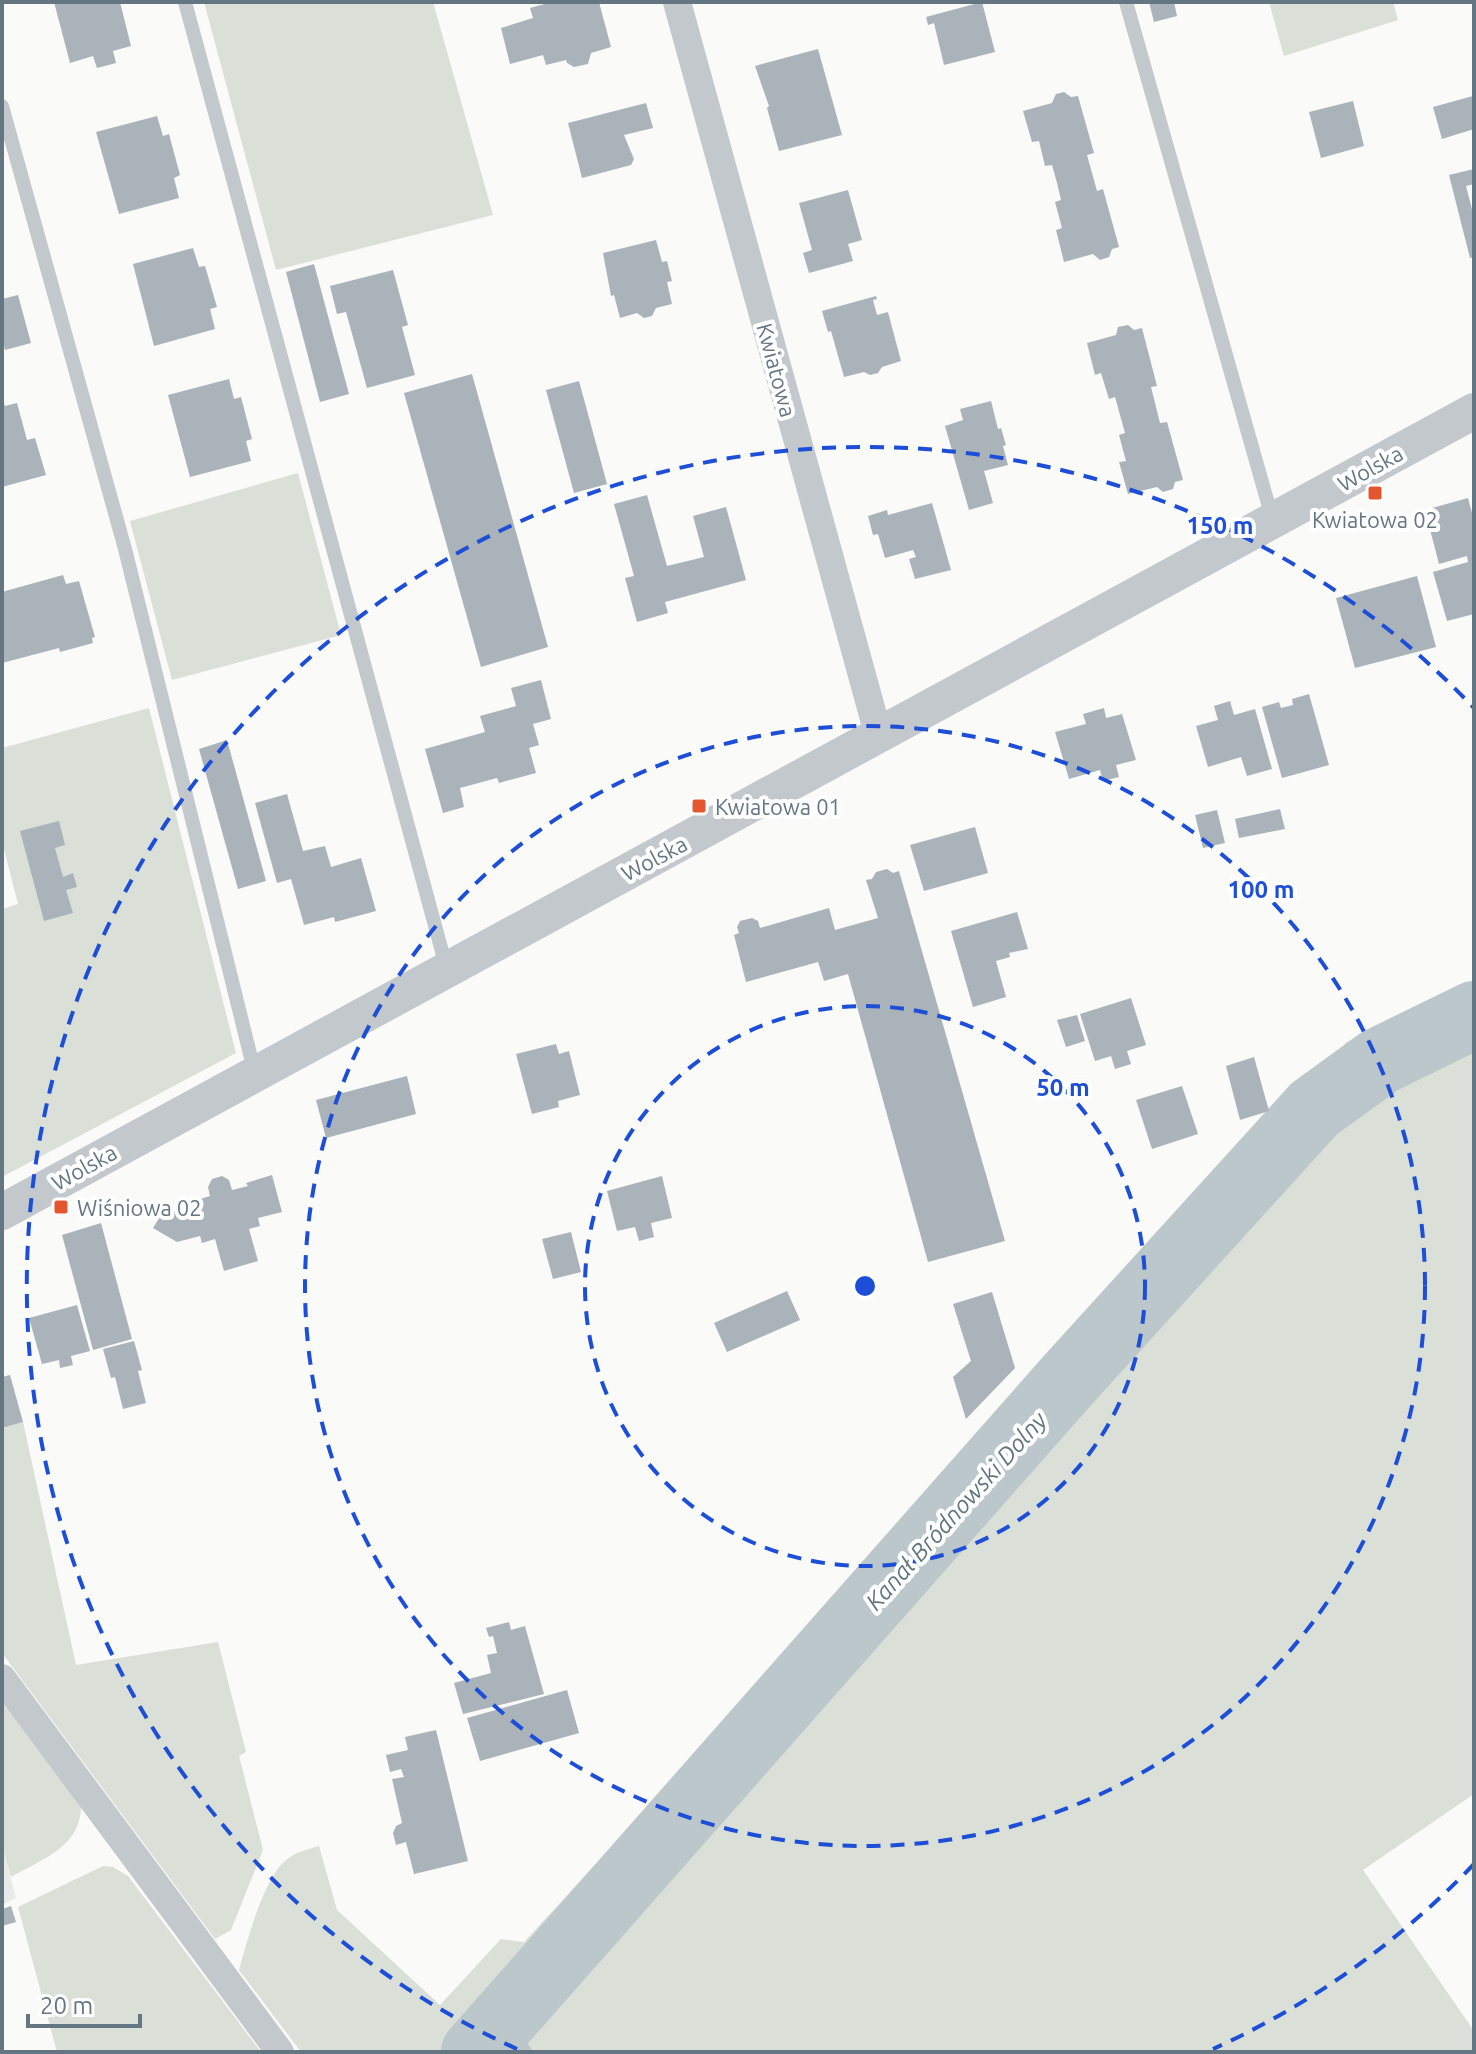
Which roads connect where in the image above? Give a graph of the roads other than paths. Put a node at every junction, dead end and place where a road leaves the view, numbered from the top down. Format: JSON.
{"nodes":[{"id":1,"x":185,"y":2,"type":"edge"},
{"id":2,"x":677,"y":2,"type":"edge"},
{"id":3,"x":1126,"y":2,"type":"edge"},
{"id":4,"x":2,"y":106,"type":"edge"},
{"id":5,"x":1474,"y":411,"type":"edge"},
{"id":6,"x":1273,"y":521,"type":"junction"},
{"id":7,"x":879,"y":737,"type":"junction"},
{"id":8,"x":447,"y":970,"type":"junction"},
{"id":9,"x":255,"y":1074,"type":"junction"},
{"id":10,"x":2,"y":1212,"type":"edge"},
{"id":11,"x":2,"y":1678,"type":"edge"},
{"id":12,"x":280,"y":2052,"type":"edge"}],
"edges":[{"from":1,"to":8,"type":"lane"},
{"from":2,"to":7,"type":"street","name":"Kwiatowa"},
{"from":3,"to":6,"type":"lane"},
{"from":4,"to":9,"type":"lane"},
{"from":5,"to":6,"type":"street","name":"Wolska"},
{"from":6,"to":7,"type":"street","name":"Wolska"},
{"from":7,"to":8,"type":"street","name":"Wolska"},
{"from":8,"to":9,"type":"street","name":"Wolska"},
{"from":9,"to":10,"type":"street","name":"Wolska"},
{"from":11,"to":12,"type":"street"}]}
